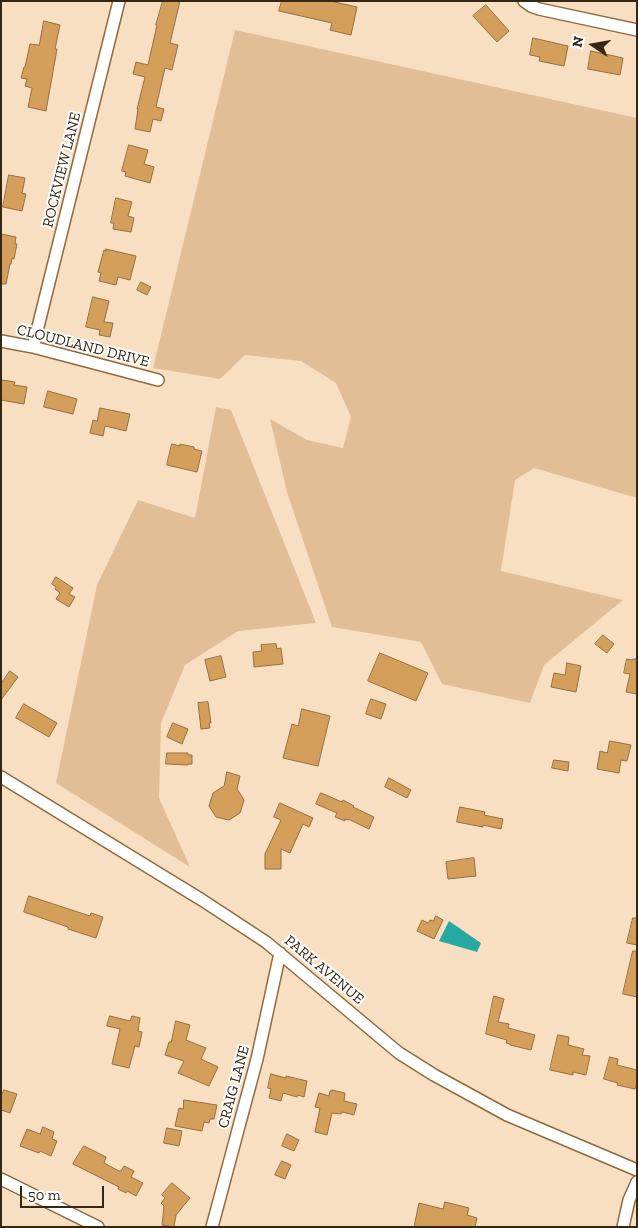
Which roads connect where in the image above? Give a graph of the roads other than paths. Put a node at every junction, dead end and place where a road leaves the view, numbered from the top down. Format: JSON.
{"nodes":[{"id":1,"x":119,"y":1,"type":"edge"},
{"id":2,"x":524,"y":1,"type":"edge"},
{"id":3,"x":637,"y":30,"type":"edge"},
{"id":4,"x":1,"y":341,"type":"edge"},
{"id":5,"x":33,"y":347,"type":"junction"},
{"id":6,"x":158,"y":380,"type":"dead end"},
{"id":7,"x":1,"y":776,"type":"edge"},
{"id":8,"x":280,"y":953,"type":"junction"},
{"id":9,"x":637,"y":1170,"type":"edge"},
{"id":10,"x":1,"y":1179,"type":"edge"},
{"id":11,"x":637,"y":1182,"type":"edge"},
{"id":12,"x":98,"y":1227,"type":"edge"},
{"id":13,"x":212,"y":1227,"type":"edge"},
{"id":14,"x":623,"y":1227,"type":"edge"}],
"edges":[{"from":1,"to":5,"type":"street","name":"ROCKVIEW LANE"},
{"from":2,"to":3,"type":"street"},
{"from":4,"to":5,"type":"street","name":"CLOUDLAND DRIVE"},
{"from":5,"to":6,"type":"street","name":"CLOUDLAND DRIVE"},
{"from":7,"to":8,"type":"street","name":"PARK AVENUE"},
{"from":8,"to":9,"type":"street","name":"PARK AVENUE"},
{"from":8,"to":13,"type":"street","name":"CRAIG LANE"},
{"from":10,"to":12,"type":"street"},
{"from":11,"to":14,"type":"street"}]}
